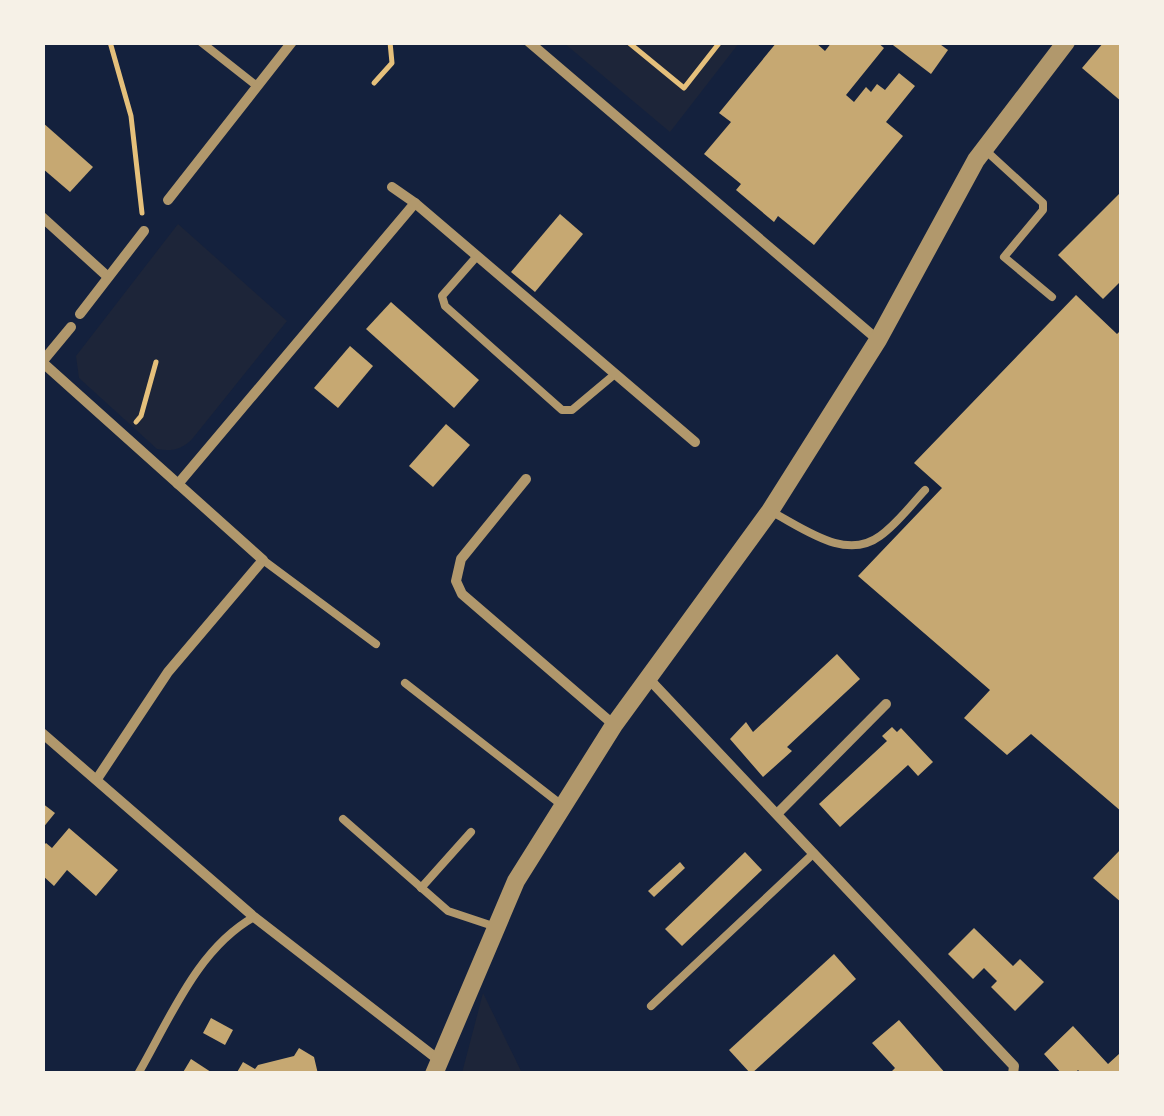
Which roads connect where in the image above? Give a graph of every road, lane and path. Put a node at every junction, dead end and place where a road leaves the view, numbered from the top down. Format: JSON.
{"nodes":[{"id":1,"x":110,"y":42,"type":"edge"},
{"id":2,"x":202,"y":42,"type":"edge"},
{"id":3,"x":292,"y":42,"type":"edge"},
{"id":4,"x":390,"y":42,"type":"edge"},
{"id":5,"x":529,"y":42,"type":"edge"},
{"id":6,"x":628,"y":42,"type":"edge"},
{"id":7,"x":720,"y":42,"type":"edge"},
{"id":8,"x":1066,"y":42,"type":"edge"},
{"id":9,"x":374,"y":83,"type":"dead end"},
{"id":10,"x":257,"y":86,"type":"junction"},
{"id":11,"x":984,"y":149,"type":"junction"},
{"id":12,"x":392,"y":187,"type":"dead end"},
{"id":13,"x":168,"y":200,"type":"dead end"},
{"id":14,"x":415,"y":203,"type":"junction"},
{"id":15,"x":42,"y":217,"type":"edge"},
{"id":16,"x":144,"y":231,"type":"joint"},
{"id":17,"x":477,"y":256,"type":"junction"},
{"id":18,"x":108,"y":277,"type":"junction"},
{"id":19,"x":1052,"y":297,"type":"dead end"},
{"id":20,"x":80,"y":314,"type":"dead end"},
{"id":21,"x":70,"y":326,"type":"dead end"},
{"id":22,"x":878,"y":340,"type":"junction"},
{"id":23,"x":42,"y":362,"type":"edge"},
{"id":24,"x":156,"y":362,"type":"dead end"},
{"id":25,"x":615,"y":374,"type":"junction"},
{"id":26,"x":122,"y":434,"type":"junction"},
{"id":27,"x":695,"y":442,"type":"dead end"},
{"id":28,"x":526,"y":479,"type":"dead end"},
{"id":29,"x":178,"y":484,"type":"junction"},
{"id":30,"x":925,"y":490,"type":"dead end"},
{"id":31,"x":770,"y":511,"type":"junction"},
{"id":32,"x":262,"y":560,"type":"junction"},
{"id":33,"x":376,"y":644,"type":"dead end"},
{"id":34,"x":648,"y":678,"type":"junction"},
{"id":35,"x":405,"y":683,"type":"dead end"},
{"id":36,"x":886,"y":704,"type":"dead end"},
{"id":37,"x":614,"y":725,"type":"junction"},
{"id":38,"x":42,"y":733,"type":"edge"},
{"id":39,"x":97,"y":778,"type":"junction"},
{"id":40,"x":563,"y":806,"type":"junction"},
{"id":41,"x":777,"y":814,"type":"junction"},
{"id":42,"x":343,"y":819,"type":"dead end"},
{"id":43,"x":471,"y":832,"type":"dead end"},
{"id":44,"x":814,"y":853,"type":"junction"},
{"id":45,"x":422,"y":888,"type":"junction"},
{"id":46,"x":254,"y":917,"type":"junction"},
{"id":47,"x":496,"y":927,"type":"junction"},
{"id":48,"x":651,"y":1006,"type":"dead end"},
{"id":49,"x":437,"y":1067,"type":"edge"},
{"id":50,"x":138,"y":1074,"type":"edge"},
{"id":51,"x":1013,"y":1074,"type":"edge"}],
"edges":[{"from":1,"to":16,"type":"path"},
{"from":2,"to":10,"type":"lane"},
{"from":3,"to":10,"type":"street"},
{"from":4,"to":9,"type":"path"},
{"from":5,"to":22,"type":"street"},
{"from":6,"to":7,"type":"path"},
{"from":8,"to":11,"type":"street"},
{"from":10,"to":13,"type":"street"},
{"from":11,"to":19,"type":"lane"},
{"from":11,"to":22,"type":"street"},
{"from":12,"to":14,"type":"street"},
{"from":14,"to":17,"type":"street"},
{"from":14,"to":29,"type":"street"},
{"from":15,"to":18,"type":"street"},
{"from":16,"to":18,"type":"street"},
{"from":17,"to":25,"type":"street"},
{"from":17,"to":25,"type":"lane"},
{"from":18,"to":20,"type":"street"},
{"from":21,"to":23,"type":"street"},
{"from":22,"to":31,"type":"street"},
{"from":23,"to":26,"type":"street"},
{"from":24,"to":26,"type":"path"},
{"from":25,"to":27,"type":"street"},
{"from":26,"to":29,"type":"street"},
{"from":28,"to":37,"type":"street"},
{"from":29,"to":32,"type":"street"},
{"from":30,"to":31,"type":"lane"},
{"from":31,"to":34,"type":"street"},
{"from":32,"to":33,"type":"lane"},
{"from":32,"to":39,"type":"street"},
{"from":34,"to":37,"type":"street"},
{"from":34,"to":41,"type":"street"},
{"from":35,"to":40,"type":"lane"},
{"from":36,"to":41,"type":"street"},
{"from":37,"to":40,"type":"street"},
{"from":38,"to":39,"type":"street"},
{"from":39,"to":46,"type":"street"},
{"from":40,"to":47,"type":"street"},
{"from":41,"to":44,"type":"street"},
{"from":42,"to":45,"type":"lane"},
{"from":43,"to":45,"type":"lane"},
{"from":44,"to":48,"type":"lane"},
{"from":44,"to":51,"type":"street"},
{"from":45,"to":47,"type":"lane"},
{"from":46,"to":49,"type":"street"},
{"from":46,"to":50,"type":"lane"},
{"from":47,"to":49,"type":"street"}]}
